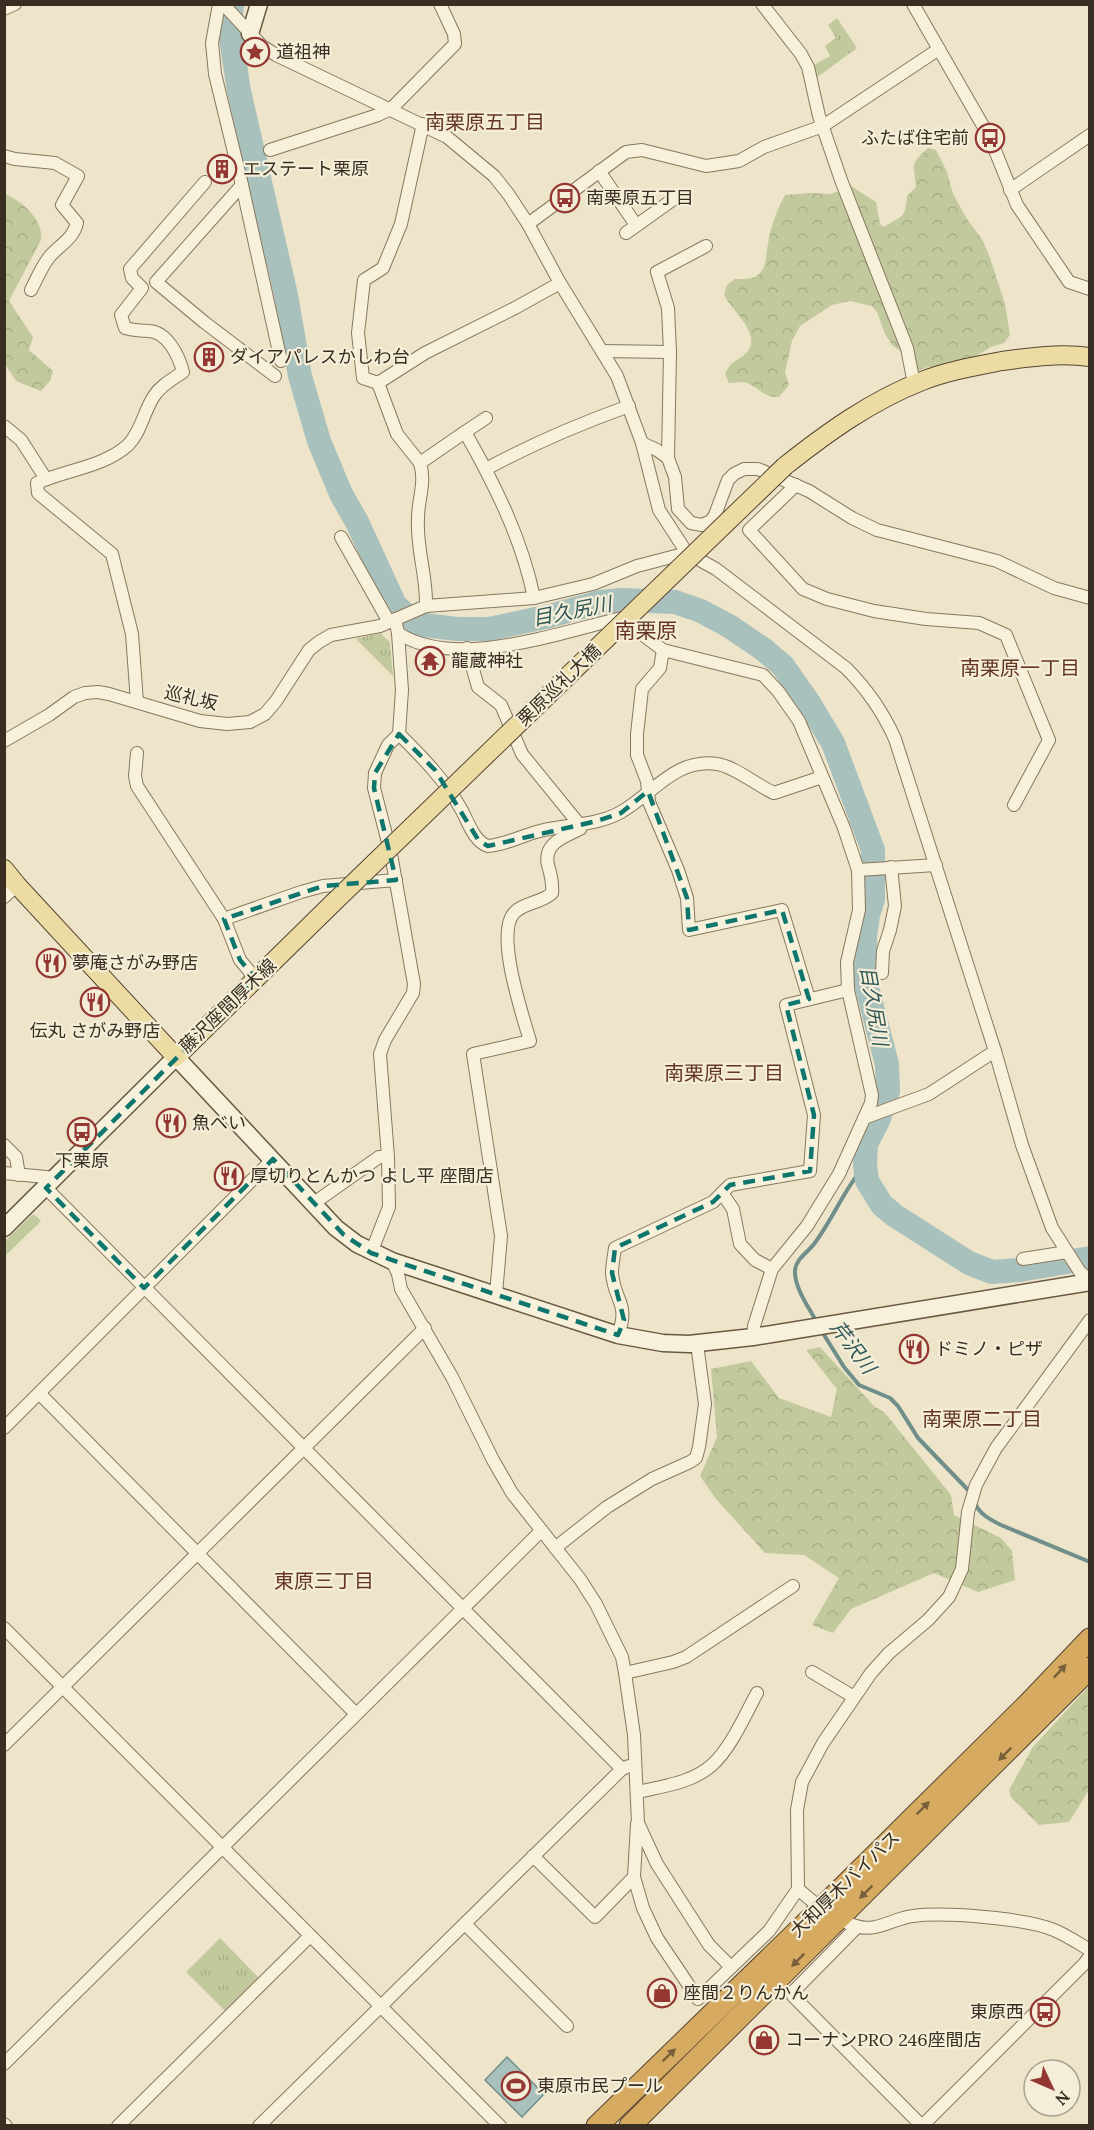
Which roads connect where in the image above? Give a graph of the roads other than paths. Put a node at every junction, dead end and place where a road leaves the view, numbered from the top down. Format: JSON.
{"nodes":[{"id":1,"x":15,"y":4,"type":"edge"},
{"id":2,"x":221,"y":4,"type":"edge"},
{"id":3,"x":440,"y":4,"type":"edge"},
{"id":4,"x":762,"y":4,"type":"edge"},
{"id":5,"x":260,"y":5,"type":"edge"},
{"id":6,"x":916,"y":6,"type":"edge"},
{"id":7,"x":4,"y":9,"type":"edge"},
{"id":8,"x":248,"y":32,"type":"junction"},
{"id":9,"x":939,"y":49,"type":"junction"},
{"id":10,"x":390,"y":109,"type":"junction"},
{"id":11,"x":423,"y":124,"type":"junction"},
{"id":12,"x":822,"y":126,"type":"junction"},
{"id":13,"x":1089,"y":135,"type":"edge"},
{"id":14,"x":270,"y":150,"type":"dead end"},
{"id":15,"x":4,"y":156,"type":"edge"},
{"id":16,"x":599,"y":171,"type":"junction"},
{"id":17,"x":205,"y":182,"type":"dead end"},
{"id":18,"x":242,"y":185,"type":"junction"},
{"id":19,"x":1010,"y":190,"type":"junction"},
{"id":20,"x":675,"y":198,"type":"dead end"},
{"id":21,"x":528,"y":224,"type":"junction"},
{"id":22,"x":636,"y":225,"type":"junction"},
{"id":23,"x":626,"y":233,"type":"dead end"},
{"id":24,"x":706,"y":246,"type":"dead end"},
{"id":25,"x":1089,"y":276,"type":"edge"},
{"id":26,"x":560,"y":283,"type":"junction"},
{"id":27,"x":1084,"y":288,"type":"edge"},
{"id":28,"x":31,"y":290,"type":"dead end"},
{"id":29,"x":602,"y":351,"type":"junction"},
{"id":30,"x":670,"y":352,"type":"junction"},
{"id":31,"x":1089,"y":357,"type":"edge"},
{"id":32,"x":281,"y":361,"type":"dead end"},
{"id":33,"x":275,"y":376,"type":"dead end"},
{"id":34,"x":378,"y":383,"type":"junction"},
{"id":35,"x":914,"y":384,"type":"junction"},
{"id":36,"x":629,"y":406,"type":"junction"},
{"id":37,"x":486,"y":418,"type":"dead end"},
{"id":38,"x":4,"y":426,"type":"edge"},
{"id":39,"x":465,"y":432,"type":"junction"},
{"id":40,"x":642,"y":442,"type":"junction"},
{"id":41,"x":668,"y":458,"type":"junction"},
{"id":42,"x":420,"y":463,"type":"junction"},
{"id":43,"x":486,"y":468,"type":"junction"},
{"id":44,"x":650,"y":476,"type":"junction"},
{"id":45,"x":675,"y":477,"type":"junction"},
{"id":46,"x":46,"y":479,"type":"junction"},
{"id":47,"x":796,"y":486,"type":"junction"},
{"id":48,"x":341,"y":537,"type":"dead end"},
{"id":49,"x":687,"y":553,"type":"junction"},
{"id":50,"x":534,"y":598,"type":"junction"},
{"id":51,"x":1089,"y":598,"type":"edge"},
{"id":52,"x":422,"y":607,"type":"junction"},
{"id":53,"x":391,"y":621,"type":"junction"},
{"id":54,"x":398,"y":633,"type":"junction"},
{"id":55,"x":467,"y":648,"type":"junction"},
{"id":56,"x":663,"y":650,"type":"junction"},
{"id":57,"x":136,"y":702,"type":"junction"},
{"id":58,"x":399,"y":734,"type":"junction"},
{"id":59,"x":4,"y":741,"type":"edge"},
{"id":60,"x":137,"y":753,"type":"dead end"},
{"id":61,"x":822,"y":777,"type":"junction"},
{"id":62,"x":648,"y":791,"type":"junction"},
{"id":63,"x":1014,"y":805,"type":"dead end"},
{"id":64,"x":579,"y":824,"type":"junction"},
{"id":65,"x":936,"y":865,"type":"junction"},
{"id":66,"x":890,"y":867,"type":"junction"},
{"id":67,"x":4,"y":869,"type":"edge"},
{"id":68,"x":860,"y":870,"type":"junction"},
{"id":69,"x":396,"y":880,"type":"junction"},
{"id":70,"x":11,"y":891,"type":"edge"},
{"id":71,"x":333,"y":903,"type":"joint"},
{"id":72,"x":224,"y":920,"type":"junction"},
{"id":73,"x":882,"y":973,"type":"dead end"},
{"id":74,"x":256,"y":979,"type":"junction"},
{"id":75,"x":848,"y":990,"type":"junction"},
{"id":76,"x":809,"y":999,"type":"junction"},
{"id":77,"x":995,"y":1051,"type":"junction"},
{"id":78,"x":176,"y":1057,"type":"junction"},
{"id":79,"x":868,"y":1117,"type":"junction"},
{"id":80,"x":4,"y":1145,"type":"edge"},
{"id":81,"x":388,"y":1157,"type":"junction"},
{"id":82,"x":273,"y":1159,"type":"junction"},
{"id":83,"x":4,"y":1173,"type":"edge"},
{"id":84,"x":19,"y":1175,"type":"junction"},
{"id":85,"x":51,"y":1183,"type":"junction"},
{"id":86,"x":722,"y":1193,"type":"junction"},
{"id":87,"x":314,"y":1203,"type":"junction"},
{"id":88,"x":4,"y":1228,"type":"edge"},
{"id":89,"x":371,"y":1252,"type":"junction"},
{"id":90,"x":1068,"y":1254,"type":"junction"},
{"id":91,"x":1023,"y":1259,"type":"dead end"},
{"id":92,"x":392,"y":1261,"type":"junction"},
{"id":93,"x":772,"y":1269,"type":"junction"},
{"id":94,"x":1086,"y":1278,"type":"edge"},
{"id":95,"x":144,"y":1288,"type":"junction"},
{"id":96,"x":496,"y":1294,"type":"junction"},
{"id":97,"x":1089,"y":1320,"type":"edge"},
{"id":98,"x":425,"y":1328,"type":"junction"},
{"id":99,"x":618,"y":1335,"type":"junction"},
{"id":100,"x":753,"y":1337,"type":"junction"},
{"id":101,"x":698,"y":1344,"type":"junction"},
{"id":102,"x":40,"y":1394,"type":"junction"},
{"id":103,"x":4,"y":1428,"type":"edge"},
{"id":104,"x":303,"y":1448,"type":"junction"},
{"id":105,"x":541,"y":1530,"type":"junction"},
{"id":106,"x":555,"y":1548,"type":"junction"},
{"id":107,"x":198,"y":1554,"type":"junction"},
{"id":108,"x":793,"y":1586,"type":"dead end"},
{"id":109,"x":462,"y":1609,"type":"junction"},
{"id":110,"x":4,"y":1628,"type":"edge"},
{"id":111,"x":1089,"y":1639,"type":"edge"},
{"id":112,"x":1089,"y":1668,"type":"edge"},
{"id":113,"x":812,"y":1672,"type":"dead end"},
{"id":114,"x":625,"y":1673,"type":"junction"},
{"id":115,"x":63,"y":1687,"type":"junction"},
{"id":116,"x":757,"y":1693,"type":"dead end"},
{"id":117,"x":854,"y":1697,"type":"junction"},
{"id":118,"x":1038,"y":1708,"type":"junction"},
{"id":119,"x":356,"y":1714,"type":"junction"},
{"id":120,"x":4,"y":1745,"type":"edge"},
{"id":121,"x":636,"y":1764,"type":"junction"},
{"id":122,"x":622,"y":1769,"type":"junction"},
{"id":123,"x":638,"y":1792,"type":"junction"},
{"id":124,"x":638,"y":1823,"type":"junction"},
{"id":125,"x":222,"y":1847,"type":"junction"},
{"id":126,"x":533,"y":1856,"type":"junction"},
{"id":127,"x":634,"y":1877,"type":"junction"},
{"id":128,"x":798,"y":1889,"type":"junction"},
{"id":129,"x":839,"y":1918,"type":"junction"},
{"id":130,"x":465,"y":1924,"type":"junction"},
{"id":131,"x":310,"y":1936,"type":"junction"},
{"id":132,"x":1089,"y":1950,"type":"edge"},
{"id":133,"x":1089,"y":1956,"type":"edge"},
{"id":134,"x":731,"y":1967,"type":"junction"},
{"id":135,"x":381,"y":2007,"type":"junction"},
{"id":136,"x":567,"y":2026,"type":"dead end"},
{"id":137,"x":4,"y":2064,"type":"edge"},
{"id":138,"x":922,"y":2125,"type":"edge"},
{"id":139,"x":118,"y":2126,"type":"edge"},
{"id":140,"x":260,"y":2126,"type":"edge"},
{"id":141,"x":500,"y":2126,"type":"edge"},
{"id":142,"x":597,"y":2126,"type":"edge"},
{"id":143,"x":630,"y":2126,"type":"edge"}],
"edges":[{"from":1,"to":7,"type":"street"},
{"from":2,"to":8,"type":"street"},
{"from":2,"to":18,"type":"street"},
{"from":3,"to":10,"type":"street"},
{"from":4,"to":12,"type":"street"},
{"from":5,"to":8,"type":"street"},
{"from":6,"to":9,"type":"street"},
{"from":8,"to":10,"type":"street"},
{"from":9,"to":12,"type":"street"},
{"from":9,"to":19,"type":"street"},
{"from":10,"to":11,"type":"street"},
{"from":10,"to":14,"type":"street"},
{"from":11,"to":21,"type":"street"},
{"from":11,"to":34,"type":"street"},
{"from":12,"to":16,"type":"street"},
{"from":12,"to":35,"type":"street"},
{"from":13,"to":19,"type":"street"},
{"from":15,"to":28,"type":"street"},
{"from":16,"to":21,"type":"street"},
{"from":16,"to":22,"type":"street"},
{"from":17,"to":46,"type":"street"},
{"from":18,"to":32,"type":"street"},
{"from":18,"to":33,"type":"street"},
{"from":19,"to":27,"type":"street"},
{"from":20,"to":22,"type":"street"},
{"from":21,"to":26,"type":"street"},
{"from":22,"to":23,"type":"street"},
{"from":24,"to":30,"type":"street"},
{"from":25,"to":27,"type":"street"},
{"from":26,"to":29,"type":"street"},
{"from":26,"to":34,"type":"street"},
{"from":29,"to":30,"type":"street"},
{"from":29,"to":36,"type":"street"},
{"from":30,"to":41,"type":"street"},
{"from":31,"to":35,"type":"main road"},
{"from":34,"to":42,"type":"street"},
{"from":35,"to":71,"type":"main road","name":"栗原巡礼大橋","bridge":true},
{"from":36,"to":40,"type":"street"},
{"from":36,"to":43,"type":"street"},
{"from":37,"to":39,"type":"street"},
{"from":38,"to":46,"type":"street"},
{"from":39,"to":42,"type":"street"},
{"from":39,"to":43,"type":"street"},
{"from":40,"to":41,"type":"street"},
{"from":40,"to":44,"type":"street"},
{"from":41,"to":45,"type":"street"},
{"from":42,"to":52,"type":"street"},
{"from":43,"to":50,"type":"street"},
{"from":44,"to":45,"type":"street"},
{"from":44,"to":49,"type":"street"},
{"from":45,"to":47,"type":"street"},
{"from":46,"to":57,"type":"street"},
{"from":47,"to":51,"type":"street"},
{"from":47,"to":63,"type":"street"},
{"from":48,"to":53,"type":"street"},
{"from":49,"to":50,"type":"street","name":"巡礼坂"},
{"from":49,"to":65,"type":"street"},
{"from":50,"to":52,"type":"street","name":"巡礼坂"},
{"from":52,"to":53,"type":"street","name":"巡礼坂"},
{"from":53,"to":54,"type":"street"},
{"from":53,"to":57,"type":"street","name":"巡礼坂"},
{"from":54,"to":55,"type":"street"},
{"from":54,"to":58,"type":"street"},
{"from":55,"to":56,"type":"street"},
{"from":55,"to":64,"type":"street"},
{"from":56,"to":61,"type":"street"},
{"from":56,"to":62,"type":"street"},
{"from":57,"to":59,"type":"street","name":"巡礼坂"},
{"from":58,"to":64,"type":"street"},
{"from":58,"to":69,"type":"street"},
{"from":60,"to":72,"type":"street"},
{"from":61,"to":62,"type":"street"},
{"from":61,"to":68,"type":"street"},
{"from":62,"to":64,"type":"street"},
{"from":62,"to":76,"type":"street"},
{"from":64,"to":96,"type":"street"},
{"from":65,"to":66,"type":"street"},
{"from":65,"to":77,"type":"street"},
{"from":66,"to":68,"type":"street"},
{"from":66,"to":73,"type":"street"},
{"from":67,"to":70,"type":"main road","name":"藤沢座間厚木線"},
{"from":68,"to":75,"type":"street"},
{"from":69,"to":72,"type":"street"},
{"from":69,"to":81,"type":"street"},
{"from":70,"to":78,"type":"main road","name":"藤沢座間厚木線"},
{"from":71,"to":74,"type":"main road","name":"藤沢座間厚木線"},
{"from":72,"to":74,"type":"street"},
{"from":74,"to":78,"type":"main road","name":"藤沢座間厚木線"},
{"from":75,"to":76,"type":"street"},
{"from":75,"to":79,"type":"street"},
{"from":76,"to":86,"type":"street"},
{"from":77,"to":79,"type":"street"},
{"from":77,"to":90,"type":"street"},
{"from":78,"to":82,"type":"street"},
{"from":78,"to":85,"type":"street"},
{"from":79,"to":93,"type":"street"},
{"from":80,"to":84,"type":"street"},
{"from":81,"to":87,"type":"street"},
{"from":81,"to":89,"type":"street"},
{"from":82,"to":87,"type":"street"},
{"from":82,"to":95,"type":"street"},
{"from":83,"to":84,"type":"street"},
{"from":84,"to":85,"type":"street"},
{"from":85,"to":88,"type":"street"},
{"from":85,"to":95,"type":"street"},
{"from":86,"to":93,"type":"street"},
{"from":86,"to":99,"type":"street"},
{"from":87,"to":89,"type":"street"},
{"from":89,"to":92,"type":"street"},
{"from":90,"to":91,"type":"street"},
{"from":90,"to":94,"type":"street"},
{"from":92,"to":96,"type":"street"},
{"from":92,"to":98,"type":"street"},
{"from":93,"to":100,"type":"street"},
{"from":94,"to":100,"type":"street"},
{"from":95,"to":102,"type":"street"},
{"from":95,"to":104,"type":"street"},
{"from":96,"to":99,"type":"street"},
{"from":97,"to":117,"type":"street"},
{"from":98,"to":104,"type":"street"},
{"from":98,"to":105,"type":"street"},
{"from":99,"to":101,"type":"street"},
{"from":100,"to":101,"type":"street"},
{"from":101,"to":106,"type":"street"},
{"from":102,"to":103,"type":"street"},
{"from":102,"to":107,"type":"street"},
{"from":104,"to":107,"type":"street"},
{"from":104,"to":109,"type":"street"},
{"from":105,"to":106,"type":"street"},
{"from":105,"to":109,"type":"street"},
{"from":106,"to":114,"type":"street"},
{"from":107,"to":115,"type":"street"},
{"from":107,"to":119,"type":"street"},
{"from":108,"to":114,"type":"street"},
{"from":109,"to":119,"type":"street"},
{"from":109,"to":122,"type":"street"},
{"from":110,"to":115,"type":"street"},
{"from":118,"to":111,"type":"highway","name":"大和厚木バイパス","one_way":true},
{"from":112,"to":118,"type":"highway","name":"大和厚木バイパス"},
{"from":113,"to":117,"type":"street"},
{"from":114,"to":121,"type":"street"},
{"from":115,"to":120,"type":"street"},
{"from":115,"to":125,"type":"street"},
{"from":116,"to":123,"type":"street"},
{"from":117,"to":128,"type":"street"},
{"from":118,"to":129,"type":"highway","name":"大和厚木バイパス"},
{"from":119,"to":125,"type":"street"},
{"from":121,"to":122,"type":"street"},
{"from":121,"to":123,"type":"street"},
{"from":122,"to":126,"type":"street"},
{"from":123,"to":124,"type":"street"},
{"from":124,"to":127,"type":"street"},
{"from":124,"to":134,"type":"street"},
{"from":125,"to":131,"type":"street"},
{"from":125,"to":137,"type":"street"},
{"from":126,"to":127,"type":"street"},
{"from":126,"to":130,"type":"street"},
{"from":127,"to":134,"type":"street"},
{"from":128,"to":129,"type":"street"},
{"from":128,"to":134,"type":"street"},
{"from":129,"to":132,"type":"street"},
{"from":129,"to":138,"type":"street"},
{"from":142,"to":129,"type":"highway","name":"大和厚木バイパス","one_way":true},
{"from":129,"to":143,"type":"highway","name":"大和厚木バイパス","one_way":true},
{"from":130,"to":135,"type":"street"},
{"from":130,"to":136,"type":"street"},
{"from":131,"to":135,"type":"street"},
{"from":131,"to":139,"type":"street"},
{"from":133,"to":138,"type":"street"},
{"from":135,"to":140,"type":"street"},
{"from":135,"to":141,"type":"street"}]}
